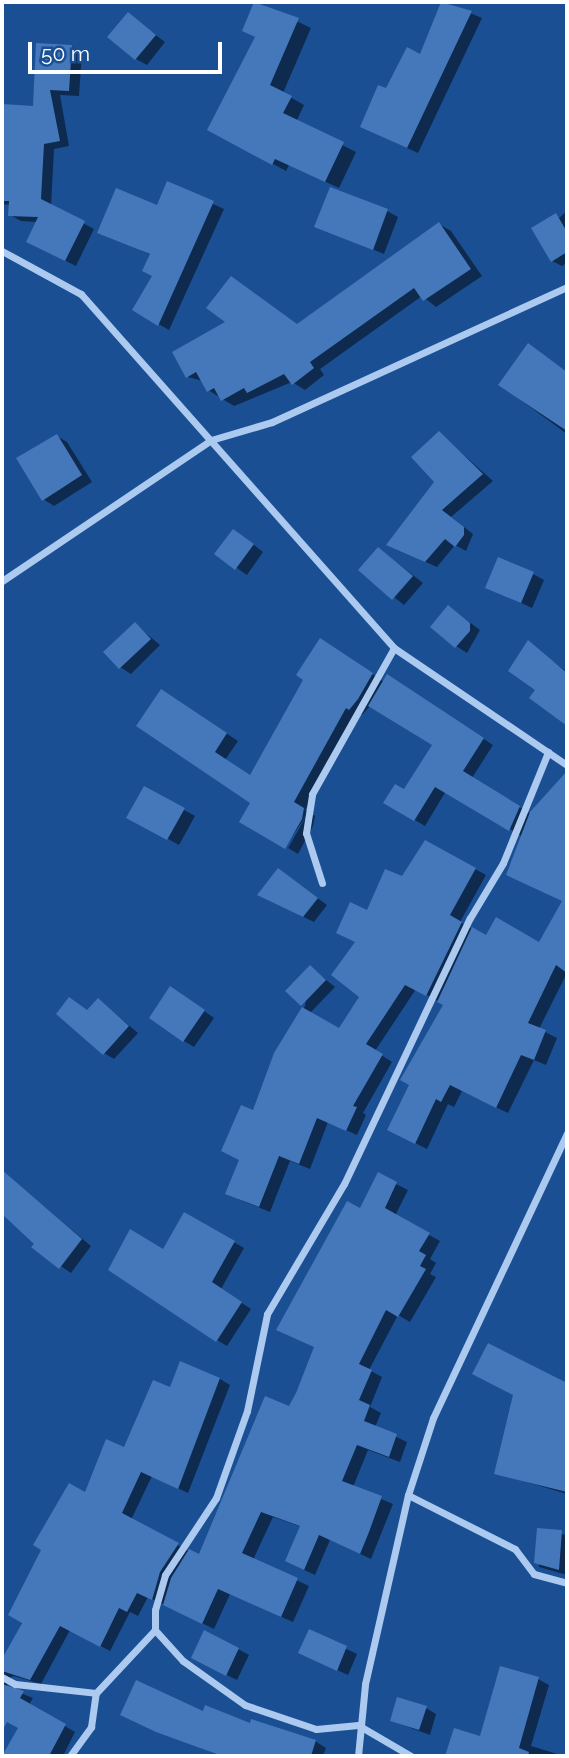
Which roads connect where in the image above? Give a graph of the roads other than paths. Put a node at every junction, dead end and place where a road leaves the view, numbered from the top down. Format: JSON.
{"nodes":[{"id":1,"x":2,"y":251,"type":"edge"},
{"id":2,"x":567,"y":287,"type":"edge"},
{"id":3,"x":211,"y":440,"type":"junction"},
{"id":4,"x":2,"y":581,"type":"edge"},
{"id":5,"x":394,"y":648,"type":"junction"},
{"id":6,"x":548,"y":752,"type":"junction"},
{"id":7,"x":567,"y":765,"type":"edge"},
{"id":8,"x":322,"y":883,"type":"dead end"},
{"id":9,"x":567,"y":1133,"type":"edge"},
{"id":10,"x":408,"y":1495,"type":"junction"},
{"id":11,"x":567,"y":1583,"type":"edge"},
{"id":12,"x":155,"y":1630,"type":"junction"},
{"id":13,"x":2,"y":1678,"type":"edge"},
{"id":14,"x":96,"y":1693,"type":"junction"},
{"id":15,"x":358,"y":1725,"type":"junction"},
{"id":16,"x":71,"y":1756,"type":"edge"},
{"id":17,"x":358,"y":1756,"type":"edge"},
{"id":18,"x":411,"y":1756,"type":"edge"}],
"edges":[{"from":1,"to":3,"type":"street"},
{"from":2,"to":3,"type":"street"},
{"from":3,"to":4,"type":"street"},
{"from":3,"to":5,"type":"street"},
{"from":5,"to":6,"type":"street"},
{"from":5,"to":8,"type":"street"},
{"from":6,"to":7,"type":"street"},
{"from":6,"to":12,"type":"street"},
{"from":9,"to":10,"type":"street"},
{"from":10,"to":11,"type":"street"},
{"from":10,"to":15,"type":"street"},
{"from":12,"to":14,"type":"street"},
{"from":12,"to":15,"type":"street"},
{"from":13,"to":14,"type":"street"},
{"from":14,"to":16,"type":"street"},
{"from":15,"to":17,"type":"street"},
{"from":15,"to":18,"type":"street"}]}
